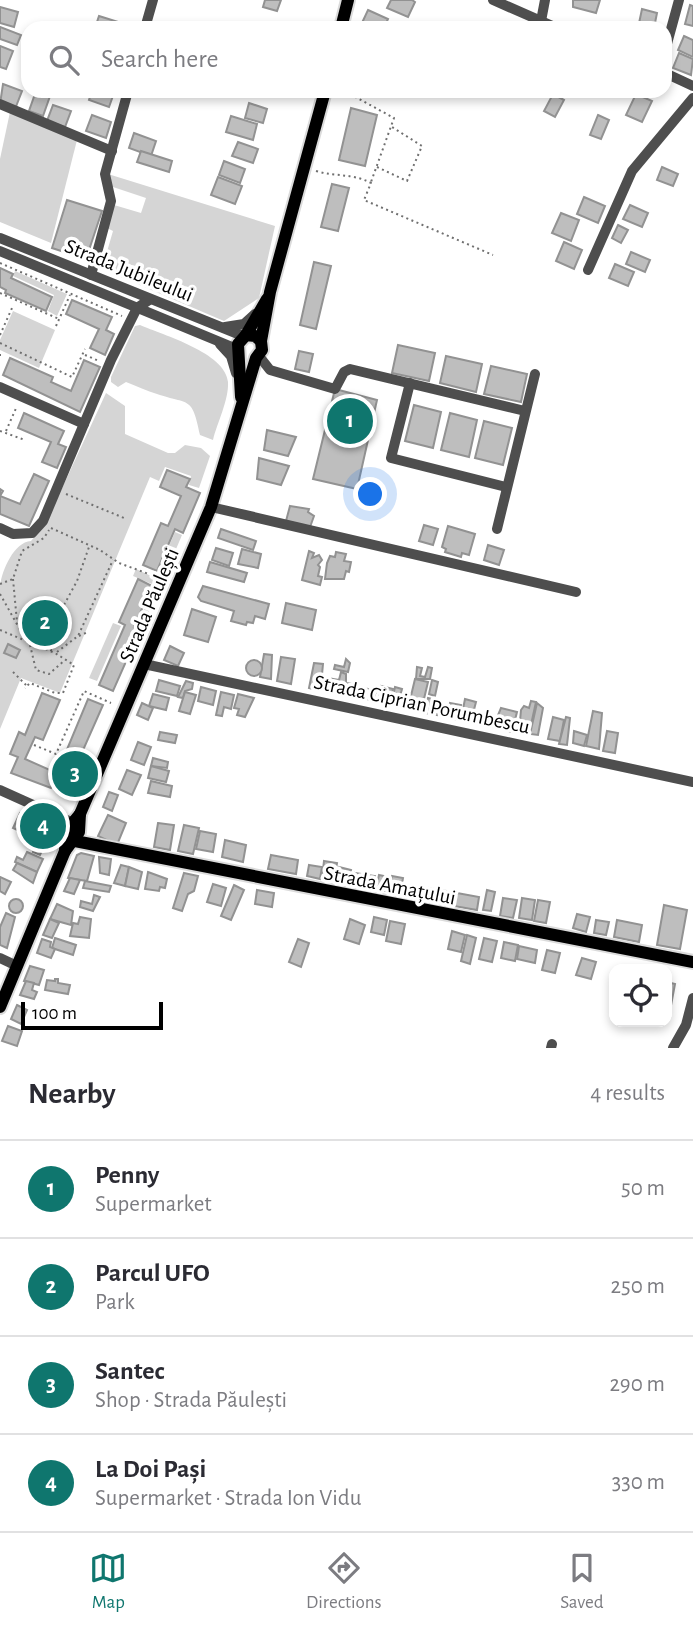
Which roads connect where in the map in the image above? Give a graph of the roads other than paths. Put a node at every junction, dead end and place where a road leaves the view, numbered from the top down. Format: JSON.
{"nodes":[{"id":1,"x":152,"y":0,"type":"edge"},
{"id":2,"x":348,"y":0,"type":"edge"},
{"id":3,"x":493,"y":0,"type":"edge"},
{"id":4,"x":545,"y":0,"type":"edge"},
{"id":5,"x":679,"y":0,"type":"edge"},
{"id":6,"x":147,"y":21,"type":"edge"},
{"id":7,"x":343,"y":21,"type":"edge"},
{"id":8,"x":541,"y":21,"type":"joint"},
{"id":9,"x":672,"y":26,"type":"edge"},
{"id":10,"x":672,"y":76,"type":"edge"},
{"id":11,"x":693,"y":86,"type":"edge"},
{"id":12,"x":126,"y":98,"type":"edge"},
{"id":13,"x":323,"y":98,"type":"edge"},
{"id":14,"x":693,"y":98,"type":"edge"},
{"id":15,"x":0,"y":104,"type":"edge"},
{"id":16,"x":113,"y":151,"type":"junction"},
{"id":17,"x":0,"y":238,"type":"edge"},
{"id":18,"x":0,"y":250,"type":"edge"},
{"id":19,"x":588,"y":270,"type":"dead end"},
{"id":20,"x":91,"y":275,"type":"junction"},
{"id":21,"x":270,"y":292,"type":"junction"},
{"id":22,"x":149,"y":300,"type":"junction"},
{"id":23,"x":261,"y":309,"type":"junction"},
{"id":24,"x":134,"y":313,"type":"junction"},
{"id":25,"x":220,"y":328,"type":"junction"},
{"id":26,"x":244,"y":336,"type":"junction"},
{"id":27,"x":217,"y":341,"type":"junction"},
{"id":28,"x":261,"y":341,"type":"junction"},
{"id":29,"x":238,"y":351,"type":"junction"},
{"id":30,"x":258,"y":357,"type":"junction"},
{"id":31,"x":535,"y":374,"type":"dead end"},
{"id":32,"x":410,"y":383,"type":"junction"},
{"id":33,"x":0,"y":387,"type":"edge"},
{"id":34,"x":240,"y":387,"type":"junction"},
{"id":35,"x":241,"y":406,"type":"junction"},
{"id":36,"x":525,"y":411,"type":"junction"},
{"id":37,"x":83,"y":424,"type":"junction"},
{"id":38,"x":506,"y":487,"type":"junction"},
{"id":39,"x":211,"y":507,"type":"junction"},
{"id":40,"x":0,"y":528,"type":"edge"},
{"id":41,"x":497,"y":529,"type":"dead end"},
{"id":42,"x":576,"y":592,"type":"dead end"},
{"id":43,"x":144,"y":664,"type":"junction"},
{"id":44,"x":693,"y":782,"type":"edge"},
{"id":45,"x":0,"y":790,"type":"edge"},
{"id":46,"x":73,"y":832,"type":"junction"},
{"id":47,"x":0,"y":958,"type":"edge"},
{"id":48,"x":693,"y":962,"type":"edge"},
{"id":49,"x":17,"y":966,"type":"junction"},
{"id":50,"x":693,"y":998,"type":"edge"},
{"id":51,"x":0,"y":1007,"type":"edge"},
{"id":52,"x":673,"y":1048,"type":"edge"}],
"edges":[{"from":1,"to":6,"type":"street"},
{"from":2,"to":7,"type":"main road"},
{"from":3,"to":8,"type":"street"},
{"from":4,"to":8,"type":"street"},
{"from":5,"to":9,"type":"street"},
{"from":10,"to":11,"type":"street"},
{"from":12,"to":16,"type":"street"},
{"from":13,"to":21,"type":"main road"},
{"from":14,"to":19,"type":"street"},
{"from":15,"to":16,"type":"street"},
{"from":16,"to":20,"type":"street"},
{"from":17,"to":20,"type":"street","name":"Strada Jubileului"},
{"from":18,"to":24,"type":"street","name":"Strada Jubileului"},
{"from":20,"to":22,"type":"street","name":"Strada Jubileului"},
{"from":21,"to":23,"type":"main road"},
{"from":21,"to":28,"type":"main road"},
{"from":22,"to":24,"type":"street"},
{"from":22,"to":25,"type":"street","name":"Strada Jubileului"},
{"from":23,"to":25,"type":"street"},
{"from":23,"to":26,"type":"main road"},
{"from":24,"to":27,"type":"street","name":"Strada Jubileului"},
{"from":24,"to":37,"type":"street"},
{"from":25,"to":26,"type":"street","name":"Strada Jubileului"},
{"from":26,"to":28,"type":"main road"},
{"from":26,"to":29,"type":"main road"},
{"from":27,"to":29,"type":"street","name":"Strada Jubileului"},
{"from":27,"to":34,"type":"street"},
{"from":28,"to":30,"type":"main road"},
{"from":29,"to":30,"type":"main road"},
{"from":29,"to":34,"type":"main road","name":"Strada Păulești"},
{"from":30,"to":32,"type":"street"},
{"from":30,"to":35,"type":"main road","name":"Strada Păulești"},
{"from":31,"to":36,"type":"street"},
{"from":32,"to":36,"type":"street"},
{"from":32,"to":38,"type":"street"},
{"from":33,"to":37,"type":"street"},
{"from":34,"to":35,"type":"main road","name":"Strada Păulești"},
{"from":35,"to":39,"type":"main road","name":"Strada Păulești"},
{"from":36,"to":38,"type":"street"},
{"from":37,"to":40,"type":"street"},
{"from":38,"to":41,"type":"street"},
{"from":39,"to":42,"type":"street"},
{"from":39,"to":43,"type":"main road","name":"Strada Păulești"},
{"from":43,"to":44,"type":"street","name":"Strada Ciprian Porumbescu"},
{"from":43,"to":46,"type":"main road","name":"Strada Păulești"},
{"from":45,"to":46,"type":"street"},
{"from":46,"to":48,"type":"main road","name":"Strada Amațului"},
{"from":46,"to":49,"type":"main road","name":"Strada Păulești"},
{"from":47,"to":49,"type":"street"},
{"from":49,"to":51,"type":"main road","name":"Strada Păulești"},
{"from":50,"to":52,"type":"street"}]}
